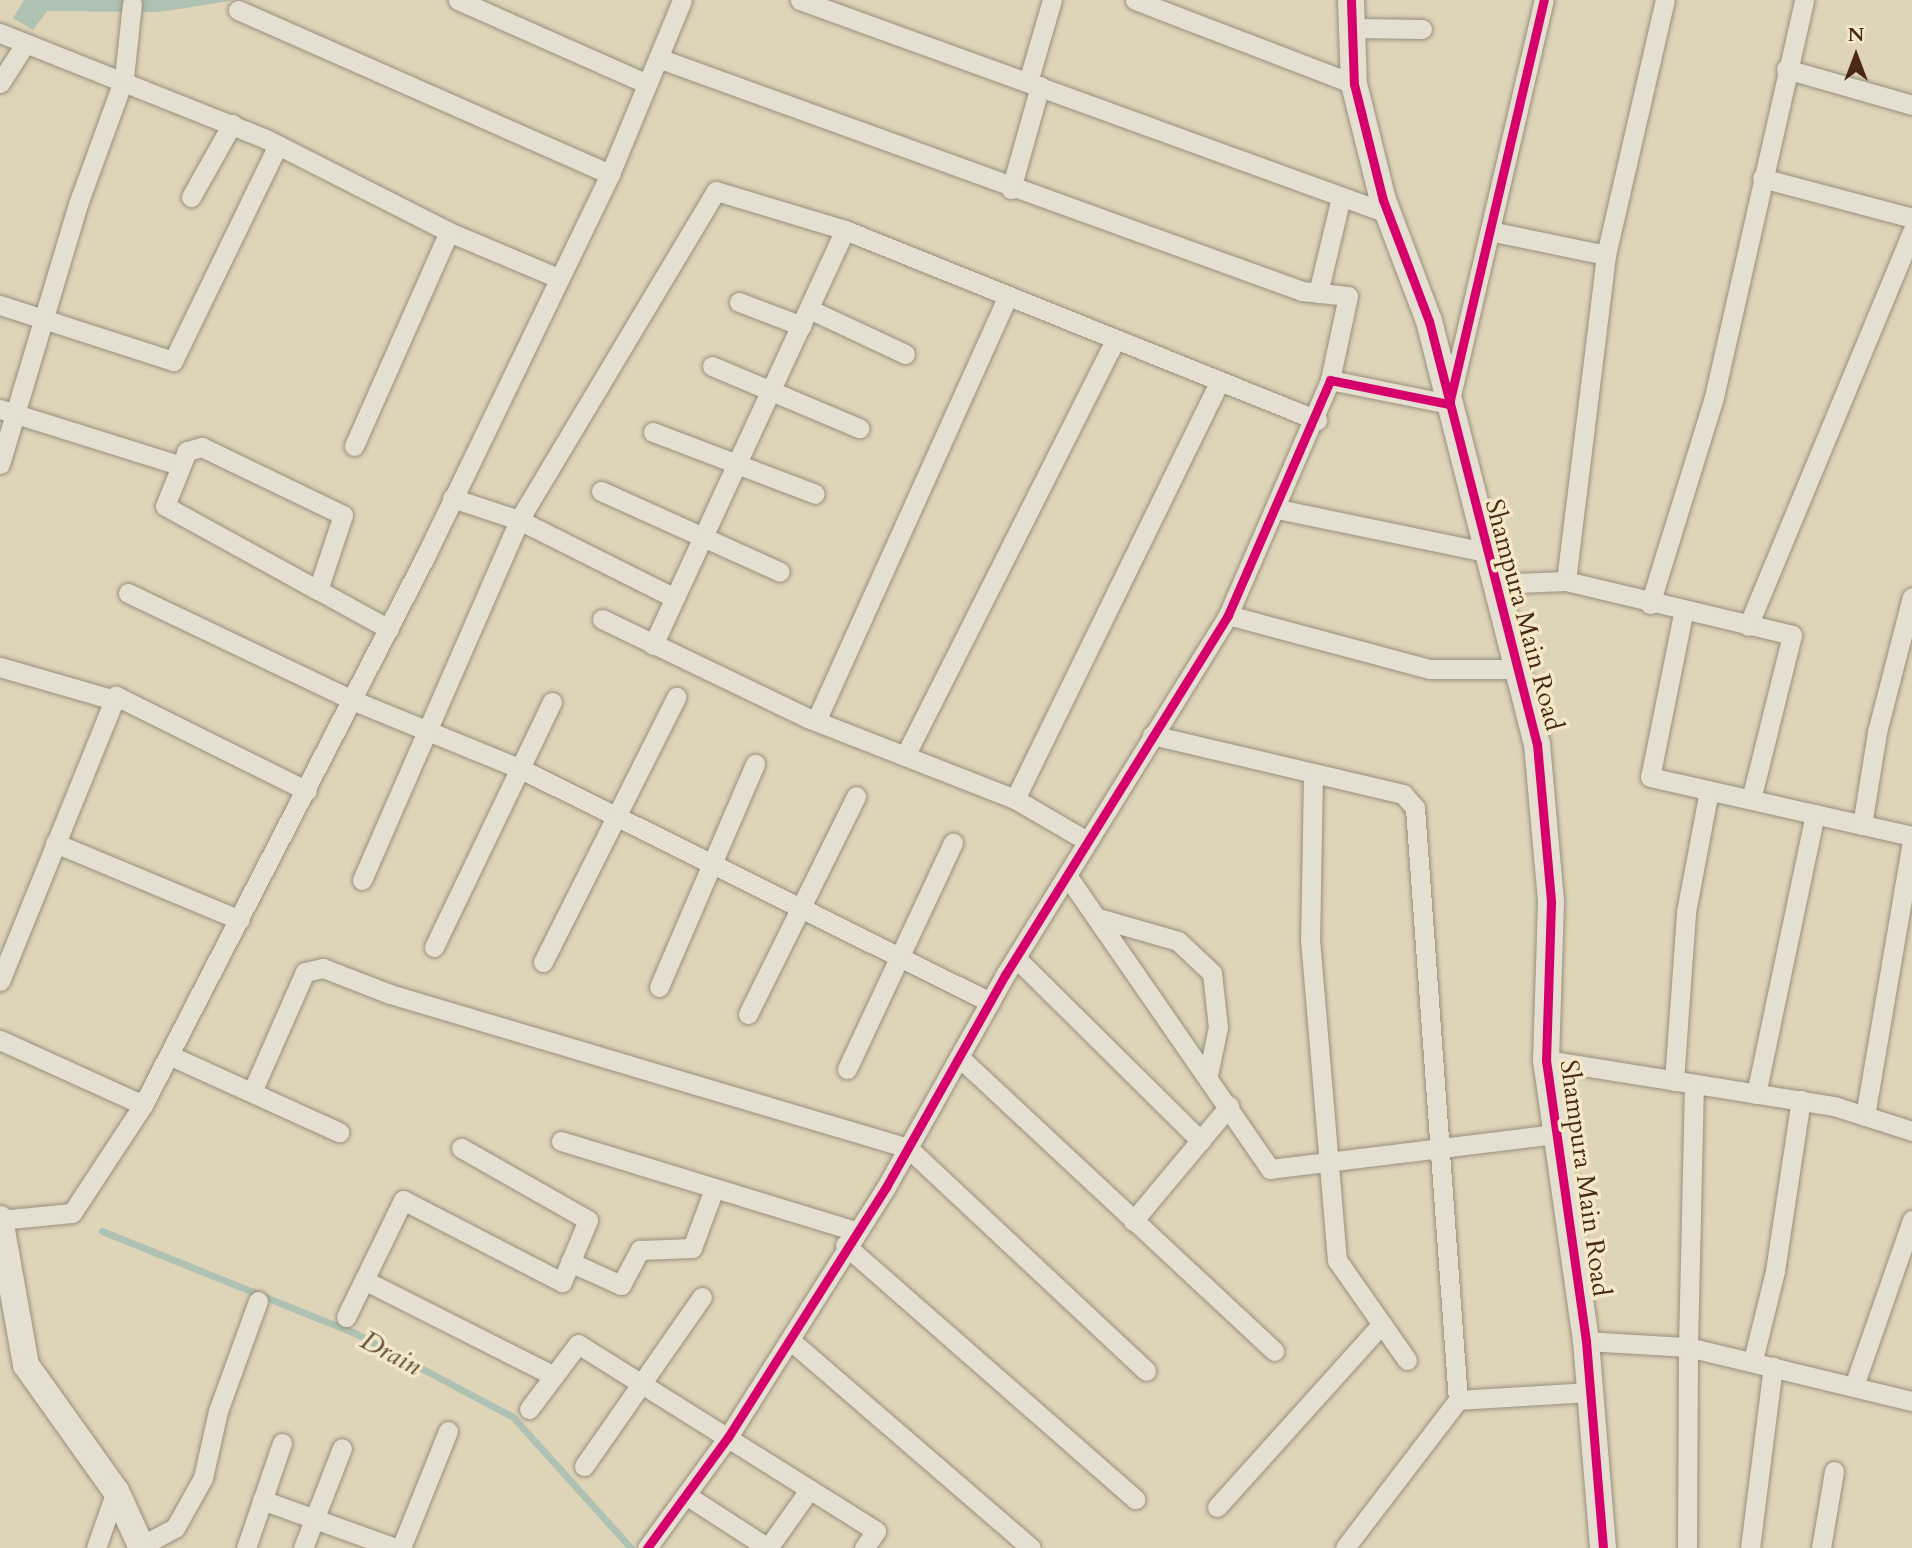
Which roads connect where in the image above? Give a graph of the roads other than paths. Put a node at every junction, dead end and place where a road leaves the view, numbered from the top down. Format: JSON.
{"nodes":[{"id":1,"x":458,"y":0,"type":"edge"},
{"id":2,"x":682,"y":0,"type":"edge"},
{"id":3,"x":800,"y":0,"type":"edge"},
{"id":4,"x":1052,"y":0,"type":"edge"},
{"id":5,"x":1135,"y":0,"type":"edge"},
{"id":6,"x":1351,"y":0,"type":"edge"},
{"id":7,"x":1544,"y":0,"type":"edge"},
{"id":8,"x":1665,"y":0,"type":"edge"},
{"id":9,"x":1804,"y":0,"type":"edge"},
{"id":10,"x":132,"y":3,"type":"dead end"},
{"id":11,"x":238,"y":10,"type":"dead end"},
{"id":12,"x":1352,"y":28,"type":"junction"},
{"id":13,"x":1422,"y":29,"type":"dead end"},
{"id":14,"x":0,"y":33,"type":"edge"},
{"id":15,"x":22,"y":43,"type":"junction"},
{"id":16,"x":658,"y":58,"type":"junction"},
{"id":17,"x":1786,"y":69,"type":"junction"},
{"id":18,"x":124,"y":78,"type":"junction"},
{"id":19,"x":643,"y":82,"type":"junction"},
{"id":20,"x":0,"y":83,"type":"edge"},
{"id":21,"x":1034,"y":84,"type":"junction"},
{"id":22,"x":1354,"y":84,"type":"junction"},
{"id":23,"x":1912,"y":105,"type":"edge"},
{"id":24,"x":232,"y":124,"type":"junction"},
{"id":25,"x":278,"y":145,"type":"junction"},
{"id":26,"x":610,"y":174,"type":"junction"},
{"id":27,"x":1762,"y":178,"type":"junction"},
{"id":28,"x":1011,"y":190,"type":"junction"},
{"id":29,"x":191,"y":197,"type":"dead end"},
{"id":30,"x":1341,"y":197,"type":"junction"},
{"id":31,"x":1387,"y":214,"type":"junction"},
{"id":32,"x":1912,"y":219,"type":"edge"},
{"id":33,"x":845,"y":230,"type":"junction"},
{"id":34,"x":1490,"y":231,"type":"junction"},
{"id":35,"x":449,"y":232,"type":"junction"},
{"id":36,"x":1912,"y":232,"type":"edge"},
{"id":37,"x":1606,"y":255,"type":"junction"},
{"id":38,"x":558,"y":278,"type":"junction"},
{"id":39,"x":1318,"y":293,"type":"junction"},
{"id":40,"x":1007,"y":297,"type":"junction"},
{"id":41,"x":739,"y":302,"type":"dead end"},
{"id":42,"x":0,"y":305,"type":"edge"},
{"id":43,"x":805,"y":317,"type":"junction"},
{"id":44,"x":46,"y":318,"type":"junction"},
{"id":45,"x":1114,"y":343,"type":"junction"},
{"id":46,"x":905,"y":354,"type":"dead end"},
{"id":47,"x":712,"y":366,"type":"dead end"},
{"id":48,"x":1330,"y":380,"type":"junction"},
{"id":49,"x":1219,"y":382,"type":"junction"},
{"id":50,"x":772,"y":391,"type":"junction"},
{"id":51,"x":1449,"y":404,"type":"junction"},
{"id":52,"x":8,"y":411,"type":"edge"},
{"id":53,"x":1317,"y":420,"type":"junction"},
{"id":54,"x":859,"y":428,"type":"dead end"},
{"id":55,"x":653,"y":432,"type":"dead end"},
{"id":56,"x":354,"y":446,"type":"dead end"},
{"id":57,"x":0,"y":464,"type":"edge"},
{"id":58,"x":179,"y":465,"type":"junction"},
{"id":59,"x":740,"y":466,"type":"junction"},
{"id":60,"x":601,"y":491,"type":"dead end"},
{"id":61,"x":814,"y":494,"type":"dead end"},
{"id":62,"x":452,"y":498,"type":"junction"},
{"id":63,"x":1278,"y":509,"type":"junction"},
{"id":64,"x":519,"y":520,"type":"junction"},
{"id":65,"x":702,"y":537,"type":"junction"},
{"id":66,"x":1485,"y":552,"type":"junction"},
{"id":67,"x":780,"y":572,"type":"dead end"},
{"id":68,"x":1566,"y":580,"type":"junction"},
{"id":69,"x":1492,"y":584,"type":"junction"},
{"id":70,"x":317,"y":590,"type":"junction"},
{"id":71,"x":128,"y":593,"type":"dead end"},
{"id":72,"x":673,"y":597,"type":"junction"},
{"id":73,"x":1912,"y":597,"type":"edge"},
{"id":74,"x":1650,"y":604,"type":"junction"},
{"id":75,"x":1683,"y":614,"type":"junction"},
{"id":76,"x":1227,"y":615,"type":"junction"},
{"id":77,"x":602,"y":619,"type":"dead end"},
{"id":78,"x":1748,"y":626,"type":"junction"},
{"id":79,"x":389,"y":629,"type":"junction"},
{"id":80,"x":653,"y":645,"type":"junction"},
{"id":81,"x":0,"y":667,"type":"edge"},
{"id":82,"x":1517,"y":669,"type":"junction"},
{"id":83,"x":676,"y":697,"type":"dead end"},
{"id":84,"x":114,"y":700,"type":"junction"},
{"id":85,"x":352,"y":700,"type":"junction"},
{"id":86,"x":552,"y":702,"type":"dead end"},
{"id":87,"x":816,"y":721,"type":"junction"},
{"id":88,"x":428,"y":730,"type":"junction"},
{"id":89,"x":1152,"y":735,"type":"junction"},
{"id":90,"x":906,"y":754,"type":"junction"},
{"id":91,"x":755,"y":764,"type":"dead end"},
{"id":92,"x":519,"y":768,"type":"junction"},
{"id":93,"x":1313,"y":774,"type":"junction"},
{"id":94,"x":1709,"y":790,"type":"junction"},
{"id":95,"x":307,"y":791,"type":"junction"},
{"id":96,"x":856,"y":796,"type":"dead end"},
{"id":97,"x":1015,"y":799,"type":"junction"},
{"id":98,"x":1751,"y":799,"type":"junction"},
{"id":99,"x":1815,"y":814,"type":"junction"},
{"id":100,"x":616,"y":820,"type":"junction"},
{"id":101,"x":1862,"y":825,"type":"junction"},
{"id":102,"x":1912,"y":835,"type":"edge"},
{"id":103,"x":1087,"y":841,"type":"junction"},
{"id":104,"x":1912,"y":842,"type":"edge"},
{"id":105,"x":55,"y":843,"type":"junction"},
{"id":106,"x":953,"y":843,"type":"dead end"},
{"id":107,"x":712,"y":869,"type":"junction"},
{"id":108,"x":1068,"y":877,"type":"junction"},
{"id":109,"x":362,"y":880,"type":"dead end"},
{"id":110,"x":800,"y":911,"type":"junction"},
{"id":111,"x":1098,"y":918,"type":"junction"},
{"id":112,"x":240,"y":920,"type":"junction"},
{"id":113,"x":434,"y":947,"type":"dead end"},
{"id":114,"x":899,"y":958,"type":"junction"},
{"id":115,"x":1016,"y":958,"type":"junction"},
{"id":116,"x":543,"y":962,"type":"dead end"},
{"id":117,"x":0,"y":981,"type":"edge"},
{"id":118,"x":659,"y":987,"type":"dead end"},
{"id":119,"x":990,"y":1002,"type":"junction"},
{"id":120,"x":748,"y":1014,"type":"dead end"},
{"id":121,"x":0,"y":1040,"type":"edge"},
{"id":122,"x":169,"y":1055,"type":"junction"},
{"id":123,"x":959,"y":1057,"type":"junction"},
{"id":124,"x":1546,"y":1060,"type":"junction"},
{"id":125,"x":848,"y":1069,"type":"dead end"},
{"id":126,"x":1208,"y":1076,"type":"junction"},
{"id":127,"x":1674,"y":1081,"type":"junction"},
{"id":128,"x":1694,"y":1084,"type":"junction"},
{"id":129,"x":252,"y":1093,"type":"junction"},
{"id":130,"x":1756,"y":1094,"type":"junction"},
{"id":131,"x":1801,"y":1100,"type":"junction"},
{"id":132,"x":143,"y":1105,"type":"junction"},
{"id":133,"x":1229,"y":1106,"type":"junction"},
{"id":134,"x":1865,"y":1116,"type":"junction"},
{"id":135,"x":1912,"y":1131,"type":"edge"},
{"id":136,"x":340,"y":1132,"type":"dead end"},
{"id":137,"x":1556,"y":1134,"type":"junction"},
{"id":138,"x":561,"y":1141,"type":"dead end"},
{"id":139,"x":1201,"y":1141,"type":"junction"},
{"id":140,"x":461,"y":1148,"type":"dead end"},
{"id":141,"x":908,"y":1148,"type":"junction"},
{"id":142,"x":1439,"y":1152,"type":"junction"},
{"id":143,"x":1329,"y":1164,"type":"junction"},
{"id":144,"x":714,"y":1189,"type":"junction"},
{"id":145,"x":1,"y":1220,"type":"edge"},
{"id":146,"x":1912,"y":1220,"type":"edge"},
{"id":147,"x":1133,"y":1221,"type":"junction"},
{"id":148,"x":850,"y":1238,"type":"junction"},
{"id":149,"x":570,"y":1262,"type":"junction"},
{"id":150,"x":364,"y":1280,"type":"junction"},
{"id":151,"x":702,"y":1297,"type":"dead end"},
{"id":152,"x":258,"y":1301,"type":"dead end"},
{"id":153,"x":345,"y":1317,"type":"dead end"},
{"id":154,"x":1382,"y":1324,"type":"junction"},
{"id":155,"x":790,"y":1340,"type":"junction"},
{"id":156,"x":1586,"y":1341,"type":"junction"},
{"id":157,"x":1688,"y":1347,"type":"junction"},
{"id":158,"x":1274,"y":1352,"type":"dead end"},
{"id":159,"x":1407,"y":1360,"type":"dead end"},
{"id":160,"x":1753,"y":1360,"type":"junction"},
{"id":161,"x":1773,"y":1366,"type":"junction"},
{"id":162,"x":1146,"y":1371,"type":"dead end"},
{"id":163,"x":554,"y":1376,"type":"junction"},
{"id":164,"x":1855,"y":1383,"type":"junction"},
{"id":165,"x":640,"y":1385,"type":"junction"},
{"id":166,"x":1589,"y":1392,"type":"junction"},
{"id":167,"x":1458,"y":1400,"type":"junction"},
{"id":168,"x":1912,"y":1401,"type":"edge"},
{"id":169,"x":529,"y":1409,"type":"dead end"},
{"id":170,"x":448,"y":1431,"type":"dead end"},
{"id":171,"x":728,"y":1437,"type":"junction"},
{"id":172,"x":282,"y":1443,"type":"dead end"},
{"id":173,"x":342,"y":1448,"type":"dead end"},
{"id":174,"x":584,"y":1466,"type":"dead end"},
{"id":175,"x":1834,"y":1471,"type":"dead end"},
{"id":176,"x":810,"y":1489,"type":"junction"},
{"id":177,"x":116,"y":1491,"type":"junction"},
{"id":178,"x":686,"y":1495,"type":"junction"},
{"id":179,"x":1135,"y":1499,"type":"dead end"},
{"id":180,"x":262,"y":1500,"type":"junction"},
{"id":181,"x":1217,"y":1507,"type":"dead end"},
{"id":182,"x":315,"y":1517,"type":"junction"},
{"id":183,"x":142,"y":1547,"type":"edge"},
{"id":184,"x":96,"y":1548,"type":"edge"},
{"id":185,"x":246,"y":1548,"type":"edge"},
{"id":186,"x":303,"y":1548,"type":"edge"},
{"id":187,"x":395,"y":1548,"type":"edge"},
{"id":188,"x":401,"y":1548,"type":"edge"},
{"id":189,"x":647,"y":1548,"type":"edge"},
{"id":190,"x":864,"y":1548,"type":"edge"},
{"id":191,"x":1031,"y":1548,"type":"edge"},
{"id":192,"x":1345,"y":1548,"type":"edge"},
{"id":193,"x":1603,"y":1548,"type":"edge"},
{"id":194,"x":1687,"y":1548,"type":"edge"},
{"id":195,"x":1750,"y":1548,"type":"edge"},
{"id":196,"x":1821,"y":1548,"type":"edge"}],
"edges":[{"from":1,"to":19,"type":"street"},
{"from":2,"to":16,"type":"street"},
{"from":3,"to":21,"type":"street"},
{"from":4,"to":21,"type":"street"},
{"from":5,"to":22,"type":"street"},
{"from":6,"to":12,"type":"street","name":"Shampura Main Road"},
{"from":7,"to":34,"type":"street"},
{"from":8,"to":37,"type":"street"},
{"from":9,"to":17,"type":"street"},
{"from":10,"to":18,"type":"street"},
{"from":11,"to":26,"type":"street"},
{"from":12,"to":13,"type":"street"},
{"from":12,"to":22,"type":"street","name":"Shampura Main Road"},
{"from":14,"to":15,"type":"street"},
{"from":15,"to":18,"type":"street"},
{"from":15,"to":20,"type":"street"},
{"from":16,"to":19,"type":"street"},
{"from":16,"to":28,"type":"street"},
{"from":17,"to":23,"type":"street"},
{"from":17,"to":27,"type":"street"},
{"from":18,"to":24,"type":"street"},
{"from":18,"to":44,"type":"street"},
{"from":19,"to":26,"type":"street"},
{"from":21,"to":28,"type":"street"},
{"from":21,"to":30,"type":"street"},
{"from":22,"to":31,"type":"street","name":"Shampura Main Road"},
{"from":24,"to":25,"type":"street"},
{"from":24,"to":29,"type":"street"},
{"from":25,"to":35,"type":"street"},
{"from":25,"to":44,"type":"street"},
{"from":26,"to":38,"type":"street"},
{"from":27,"to":32,"type":"street"},
{"from":27,"to":74,"type":"street"},
{"from":28,"to":39,"type":"street"},
{"from":30,"to":31,"type":"street"},
{"from":30,"to":39,"type":"street"},
{"from":31,"to":51,"type":"street","name":"Shampura Main Road"},
{"from":33,"to":40,"type":"street"},
{"from":33,"to":43,"type":"street"},
{"from":33,"to":64,"type":"street"},
{"from":34,"to":37,"type":"street"},
{"from":34,"to":51,"type":"street"},
{"from":35,"to":38,"type":"street"},
{"from":35,"to":56,"type":"street"},
{"from":36,"to":78,"type":"street"},
{"from":37,"to":68,"type":"street"},
{"from":38,"to":62,"type":"street"},
{"from":39,"to":48,"type":"street"},
{"from":40,"to":45,"type":"street"},
{"from":40,"to":87,"type":"street"},
{"from":41,"to":43,"type":"street"},
{"from":42,"to":44,"type":"street"},
{"from":43,"to":46,"type":"street"},
{"from":43,"to":50,"type":"street"},
{"from":44,"to":52,"type":"street"},
{"from":45,"to":49,"type":"street"},
{"from":45,"to":90,"type":"street"},
{"from":47,"to":50,"type":"street"},
{"from":48,"to":51,"type":"street"},
{"from":48,"to":53,"type":"street"},
{"from":49,"to":53,"type":"street"},
{"from":49,"to":97,"type":"street"},
{"from":50,"to":54,"type":"street"},
{"from":50,"to":59,"type":"street"},
{"from":51,"to":66,"type":"street","name":"Shampura Main Road"},
{"from":52,"to":57,"type":"street"},
{"from":52,"to":58,"type":"street"},
{"from":53,"to":63,"type":"street"},
{"from":55,"to":59,"type":"street"},
{"from":58,"to":70,"type":"street"},
{"from":58,"to":70,"type":"street"},
{"from":59,"to":61,"type":"street"},
{"from":59,"to":65,"type":"street"},
{"from":60,"to":65,"type":"street"},
{"from":62,"to":64,"type":"street"},
{"from":62,"to":79,"type":"street"},
{"from":63,"to":66,"type":"street"},
{"from":63,"to":76,"type":"street"},
{"from":64,"to":72,"type":"street"},
{"from":64,"to":88,"type":"street"},
{"from":65,"to":67,"type":"street"},
{"from":65,"to":72,"type":"street"},
{"from":66,"to":69,"type":"street","name":"Shampura Main Road"},
{"from":68,"to":69,"type":"street"},
{"from":68,"to":74,"type":"street"},
{"from":69,"to":82,"type":"street","name":"Shampura Main Road"},
{"from":70,"to":79,"type":"street"},
{"from":71,"to":85,"type":"street"},
{"from":72,"to":80,"type":"street"},
{"from":73,"to":101,"type":"street"},
{"from":74,"to":75,"type":"street"},
{"from":75,"to":78,"type":"street"},
{"from":75,"to":94,"type":"street"},
{"from":76,"to":82,"type":"street"},
{"from":76,"to":89,"type":"street"},
{"from":77,"to":80,"type":"street"},
{"from":78,"to":98,"type":"street"},
{"from":79,"to":85,"type":"street"},
{"from":80,"to":87,"type":"street"},
{"from":81,"to":84,"type":"street"},
{"from":82,"to":124,"type":"street","name":"Shampura Main Road"},
{"from":83,"to":100,"type":"street"},
{"from":84,"to":95,"type":"street"},
{"from":84,"to":105,"type":"street"},
{"from":85,"to":88,"type":"street"},
{"from":85,"to":95,"type":"street"},
{"from":86,"to":92,"type":"street"},
{"from":87,"to":90,"type":"street"},
{"from":88,"to":92,"type":"street"},
{"from":88,"to":109,"type":"street"},
{"from":89,"to":93,"type":"street"},
{"from":89,"to":103,"type":"street"},
{"from":90,"to":97,"type":"street"},
{"from":91,"to":107,"type":"street"},
{"from":92,"to":100,"type":"street"},
{"from":92,"to":113,"type":"street"},
{"from":93,"to":142,"type":"street"},
{"from":93,"to":143,"type":"street"},
{"from":94,"to":98,"type":"street"},
{"from":94,"to":127,"type":"street"},
{"from":95,"to":112,"type":"street"},
{"from":96,"to":110,"type":"street"},
{"from":97,"to":103,"type":"street"},
{"from":98,"to":99,"type":"street"},
{"from":99,"to":101,"type":"street"},
{"from":99,"to":130,"type":"street"},
{"from":100,"to":107,"type":"street"},
{"from":100,"to":116,"type":"street"},
{"from":101,"to":102,"type":"street"},
{"from":103,"to":108,"type":"street"},
{"from":104,"to":134,"type":"street"},
{"from":105,"to":112,"type":"street"},
{"from":105,"to":117,"type":"street"},
{"from":106,"to":114,"type":"street"},
{"from":107,"to":110,"type":"street"},
{"from":107,"to":118,"type":"street"},
{"from":108,"to":111,"type":"street"},
{"from":108,"to":115,"type":"street"},
{"from":110,"to":114,"type":"street"},
{"from":110,"to":120,"type":"street"},
{"from":111,"to":126,"type":"street"},
{"from":111,"to":126,"type":"street"},
{"from":112,"to":122,"type":"street"},
{"from":114,"to":119,"type":"street"},
{"from":114,"to":125,"type":"street"},
{"from":115,"to":119,"type":"street"},
{"from":115,"to":139,"type":"street"},
{"from":119,"to":123,"type":"street"},
{"from":121,"to":132,"type":"street"},
{"from":122,"to":129,"type":"street"},
{"from":122,"to":132,"type":"street"},
{"from":123,"to":141,"type":"street"},
{"from":123,"to":147,"type":"street"},
{"from":124,"to":127,"type":"street"},
{"from":124,"to":137,"type":"street","name":"Shampura Main Road"},
{"from":126,"to":133,"type":"street"},
{"from":127,"to":128,"type":"street"},
{"from":128,"to":130,"type":"street"},
{"from":128,"to":157,"type":"street"},
{"from":129,"to":136,"type":"street"},
{"from":129,"to":141,"type":"street"},
{"from":130,"to":131,"type":"street"},
{"from":131,"to":134,"type":"street"},
{"from":131,"to":160,"type":"street"},
{"from":132,"to":145,"type":"street"},
{"from":133,"to":139,"type":"street"},
{"from":133,"to":143,"type":"street"},
{"from":134,"to":135,"type":"street"},
{"from":137,"to":142,"type":"street"},
{"from":137,"to":156,"type":"street","name":"Shampura Main Road"},
{"from":138,"to":144,"type":"street"},
{"from":139,"to":147,"type":"street"},
{"from":140,"to":149,"type":"street"},
{"from":141,"to":148,"type":"street"},
{"from":141,"to":162,"type":"street"},
{"from":142,"to":143,"type":"street"},
{"from":142,"to":167,"type":"street"},
{"from":143,"to":154,"type":"street"},
{"from":144,"to":148,"type":"street"},
{"from":144,"to":149,"type":"street"},
{"from":145,"to":177,"type":"street"},
{"from":146,"to":164,"type":"street"},
{"from":147,"to":158,"type":"street"},
{"from":148,"to":155,"type":"street"},
{"from":148,"to":179,"type":"street"},
{"from":149,"to":150,"type":"street"},
{"from":150,"to":153,"type":"street"},
{"from":150,"to":163,"type":"street"},
{"from":151,"to":165,"type":"street"},
{"from":152,"to":183,"type":"street"},
{"from":154,"to":159,"type":"street"},
{"from":154,"to":181,"type":"street"},
{"from":155,"to":171,"type":"street"},
{"from":155,"to":191,"type":"street"},
{"from":156,"to":157,"type":"street"},
{"from":156,"to":166,"type":"street","name":"Shampura Main Road"},
{"from":157,"to":160,"type":"street"},
{"from":157,"to":194,"type":"street"},
{"from":160,"to":161,"type":"street"},
{"from":161,"to":164,"type":"street"},
{"from":161,"to":195,"type":"street"},
{"from":163,"to":165,"type":"street"},
{"from":163,"to":169,"type":"street"},
{"from":164,"to":168,"type":"street"},
{"from":165,"to":171,"type":"street"},
{"from":165,"to":174,"type":"street"},
{"from":166,"to":167,"type":"street"},
{"from":166,"to":193,"type":"street","name":"Shampura Main Road"},
{"from":167,"to":192,"type":"street"},
{"from":170,"to":188,"type":"street"},
{"from":171,"to":176,"type":"street"},
{"from":171,"to":178,"type":"street"},
{"from":172,"to":180,"type":"street"},
{"from":173,"to":182,"type":"street"},
{"from":175,"to":196,"type":"street"},
{"from":176,"to":178,"type":"street"},
{"from":176,"to":190,"type":"street"},
{"from":177,"to":183,"type":"street"},
{"from":177,"to":184,"type":"street"},
{"from":178,"to":189,"type":"street"},
{"from":180,"to":182,"type":"street"},
{"from":180,"to":185,"type":"street"},
{"from":182,"to":186,"type":"street"},
{"from":182,"to":187,"type":"street"}]}
